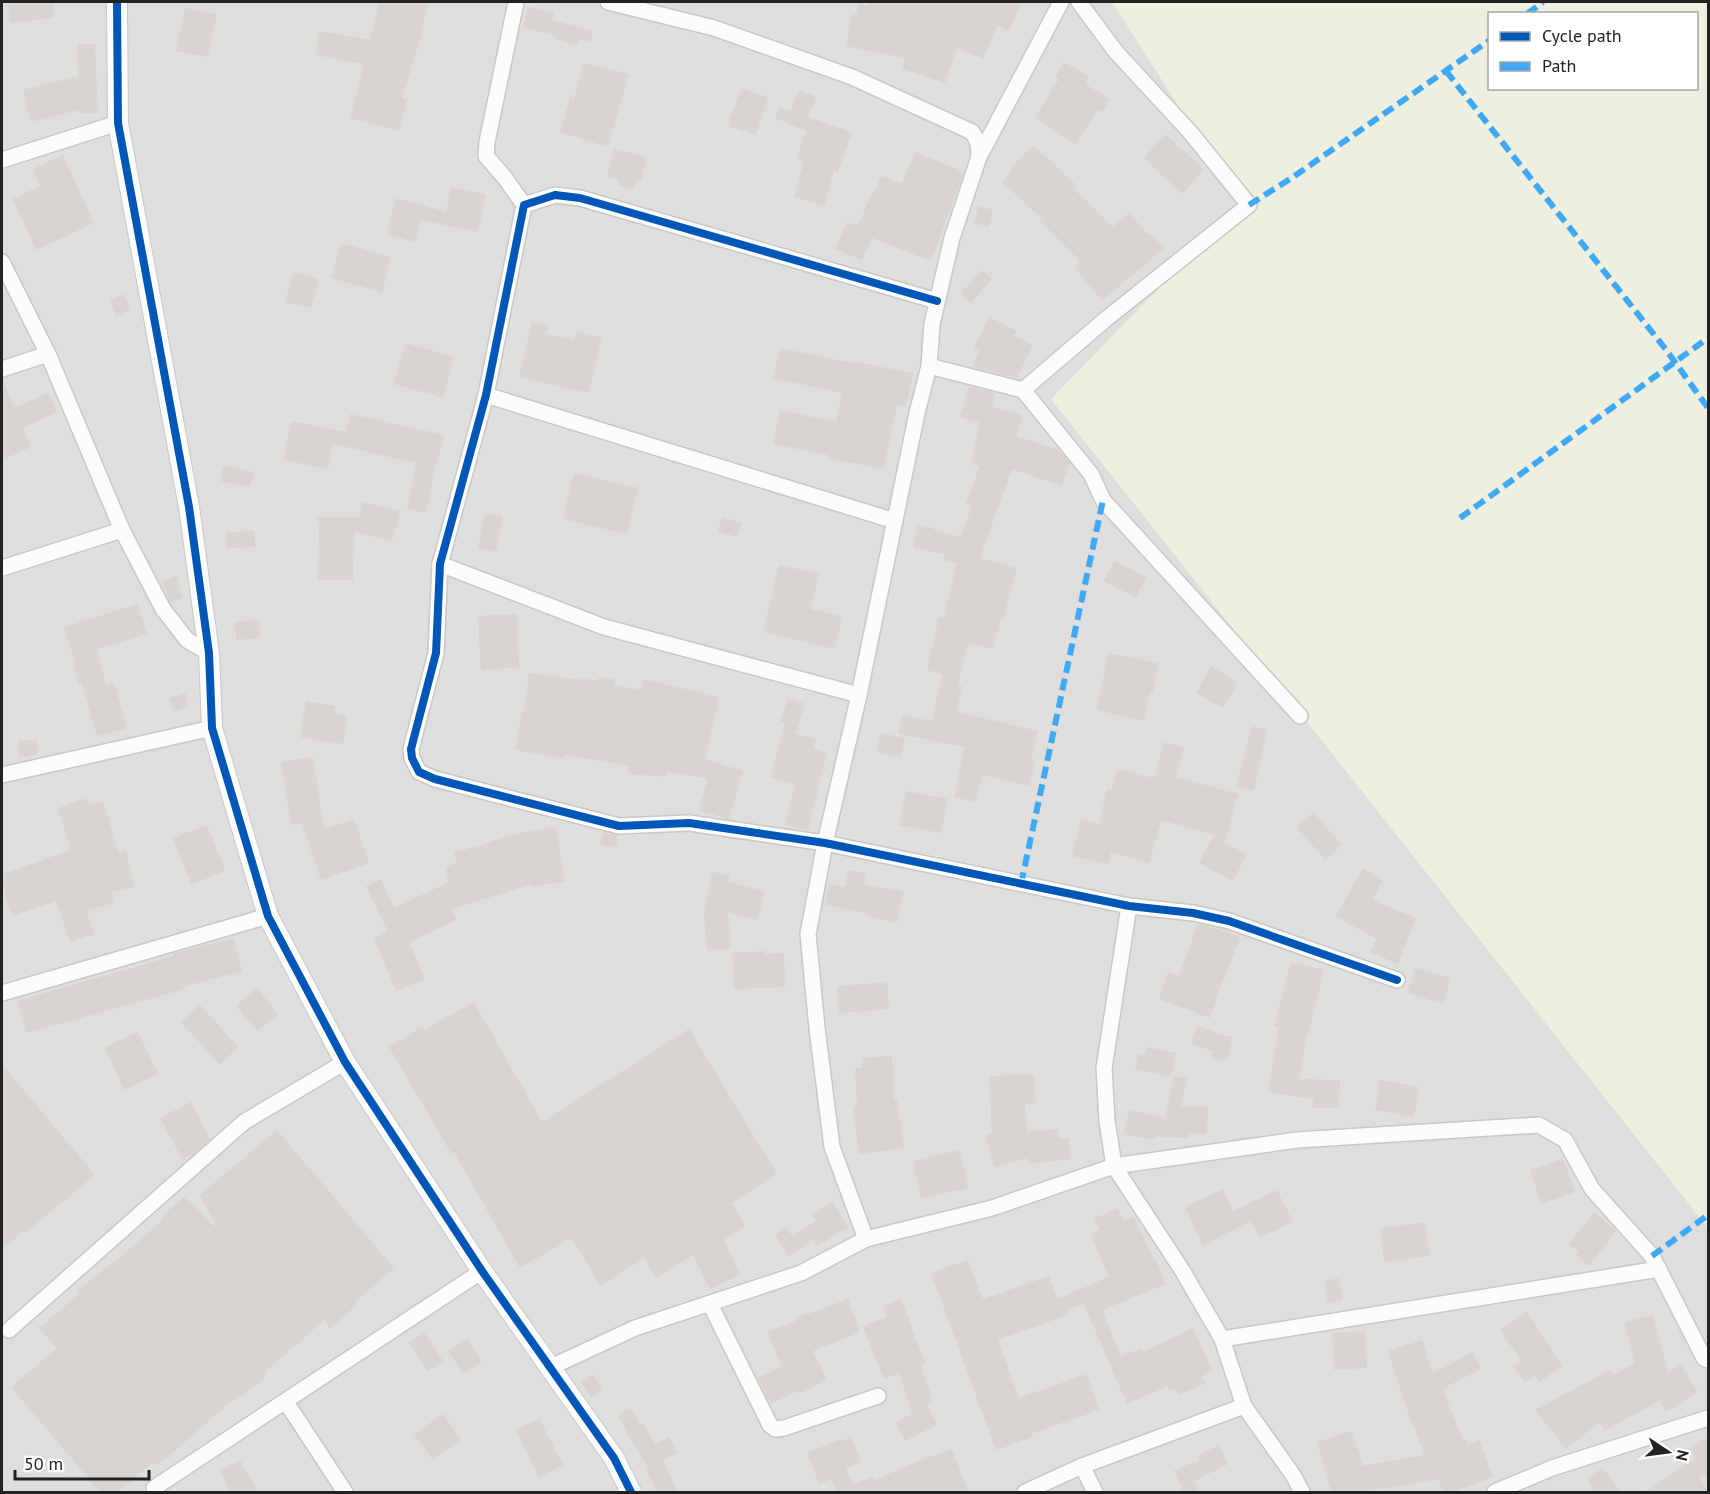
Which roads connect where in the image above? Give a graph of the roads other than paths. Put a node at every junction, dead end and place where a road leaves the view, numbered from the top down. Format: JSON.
{"nodes":[{"id":1,"x":117,"y":2,"type":"edge"},
{"id":2,"x":516,"y":2,"type":"edge"},
{"id":3,"x":608,"y":2,"type":"edge"},
{"id":4,"x":1060,"y":2,"type":"edge"},
{"id":5,"x":1079,"y":2,"type":"edge"},
{"id":6,"x":118,"y":123,"type":"junction"},
{"id":7,"x":979,"y":157,"type":"junction"},
{"id":8,"x":2,"y":160,"type":"edge"},
{"id":9,"x":524,"y":205,"type":"junction"},
{"id":10,"x":2,"y":262,"type":"edge"},
{"id":11,"x":937,"y":301,"type":"junction"},
{"id":12,"x":48,"y":354,"type":"junction"},
{"id":13,"x":929,"y":366,"type":"junction"},
{"id":14,"x":2,"y":369,"type":"edge"},
{"id":15,"x":1023,"y":390,"type":"junction"},
{"id":16,"x":486,"y":395,"type":"junction"},
{"id":17,"x":895,"y":521,"type":"junction"},
{"id":18,"x":122,"y":530,"type":"junction"},
{"id":19,"x":440,"y":564,"type":"junction"},
{"id":20,"x":2,"y":568,"type":"edge"},
{"id":21,"x":208,"y":653,"type":"junction"},
{"id":22,"x":860,"y":695,"type":"junction"},
{"id":23,"x":1300,"y":716,"type":"dead end"},
{"id":24,"x":212,"y":728,"type":"junction"},
{"id":25,"x":2,"y":775,"type":"edge"},
{"id":26,"x":825,"y":843,"type":"junction"},
{"id":27,"x":1129,"y":906,"type":"junction"},
{"id":28,"x":268,"y":916,"type":"junction"},
{"id":29,"x":1397,"y":981,"type":"dead end"},
{"id":30,"x":2,"y":993,"type":"edge"},
{"id":31,"x":345,"y":1062,"type":"junction"},
{"id":32,"x":1114,"y":1166,"type":"junction"},
{"id":33,"x":866,"y":1239,"type":"junction"},
{"id":34,"x":1659,"y":1269,"type":"junction"},
{"id":35,"x":482,"y":1271,"type":"junction"},
{"id":36,"x":710,"y":1304,"type":"junction"},
{"id":37,"x":9,"y":1330,"type":"dead end"},
{"id":38,"x":1222,"y":1339,"type":"junction"},
{"id":39,"x":1708,"y":1360,"type":"edge"},
{"id":40,"x":551,"y":1367,"type":"junction"},
{"id":41,"x":878,"y":1396,"type":"dead end"},
{"id":42,"x":286,"y":1402,"type":"junction"},
{"id":43,"x":1244,"y":1406,"type":"junction"},
{"id":44,"x":1708,"y":1418,"type":"edge"},
{"id":45,"x":1082,"y":1466,"type":"junction"},
{"id":46,"x":154,"y":1488,"type":"dead end"},
{"id":47,"x":345,"y":1492,"type":"edge"},
{"id":48,"x":631,"y":1492,"type":"edge"},
{"id":49,"x":1025,"y":1492,"type":"edge"},
{"id":50,"x":1095,"y":1492,"type":"edge"},
{"id":51,"x":1302,"y":1492,"type":"edge"},
{"id":52,"x":1495,"y":1492,"type":"edge"}],
"edges":[{"from":1,"to":6,"type":"street"},
{"from":2,"to":9,"type":"street"},
{"from":3,"to":7,"type":"street"},
{"from":4,"to":7,"type":"street"},
{"from":5,"to":15,"type":"street"},
{"from":6,"to":8,"type":"street"},
{"from":6,"to":21,"type":"street"},
{"from":7,"to":11,"type":"street"},
{"from":9,"to":11,"type":"street"},
{"from":9,"to":16,"type":"street"},
{"from":10,"to":12,"type":"street"},
{"from":11,"to":13,"type":"street"},
{"from":12,"to":14,"type":"street"},
{"from":12,"to":18,"type":"street"},
{"from":13,"to":15,"type":"street"},
{"from":13,"to":17,"type":"street"},
{"from":15,"to":23,"type":"street"},
{"from":16,"to":17,"type":"street"},
{"from":16,"to":19,"type":"street"},
{"from":17,"to":22,"type":"street"},
{"from":18,"to":20,"type":"street"},
{"from":18,"to":21,"type":"street"},
{"from":19,"to":22,"type":"street"},
{"from":19,"to":26,"type":"street"},
{"from":21,"to":24,"type":"street"},
{"from":22,"to":26,"type":"street"},
{"from":24,"to":25,"type":"street"},
{"from":24,"to":28,"type":"street"},
{"from":26,"to":27,"type":"street"},
{"from":26,"to":33,"type":"street"},
{"from":27,"to":29,"type":"street"},
{"from":27,"to":32,"type":"street"},
{"from":28,"to":30,"type":"street"},
{"from":28,"to":31,"type":"street"},
{"from":31,"to":35,"type":"street"},
{"from":31,"to":37,"type":"street"},
{"from":32,"to":33,"type":"street"},
{"from":32,"to":34,"type":"street"},
{"from":32,"to":38,"type":"street"},
{"from":33,"to":36,"type":"street"},
{"from":34,"to":38,"type":"street"},
{"from":34,"to":39,"type":"street"},
{"from":35,"to":40,"type":"street"},
{"from":35,"to":42,"type":"street"},
{"from":36,"to":40,"type":"street"},
{"from":36,"to":41,"type":"street"},
{"from":38,"to":43,"type":"street"},
{"from":40,"to":48,"type":"street"},
{"from":42,"to":46,"type":"street"},
{"from":42,"to":47,"type":"street"},
{"from":43,"to":45,"type":"street"},
{"from":43,"to":51,"type":"street"},
{"from":44,"to":52,"type":"street"},
{"from":45,"to":49,"type":"street"},
{"from":45,"to":50,"type":"street"}]}
